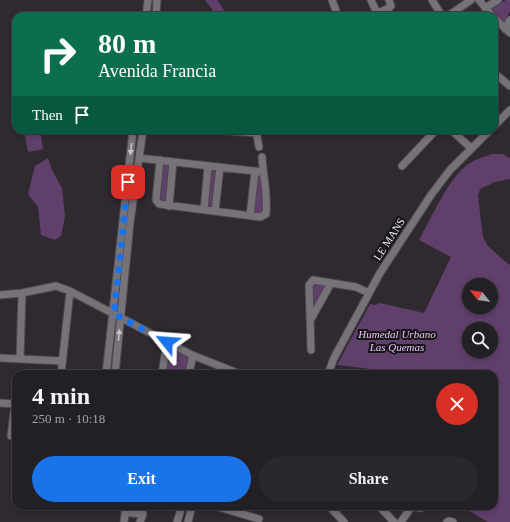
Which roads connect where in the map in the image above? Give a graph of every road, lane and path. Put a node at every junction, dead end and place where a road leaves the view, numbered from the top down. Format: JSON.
{"nodes":[{"id":1,"x":148,"y":0,"type":"edge"},
{"id":2,"x":158,"y":0,"type":"edge"},
{"id":3,"x":332,"y":0,"type":"edge"},
{"id":4,"x":389,"y":0,"type":"edge"},
{"id":5,"x":432,"y":0,"type":"edge"},
{"id":6,"x":471,"y":0,"type":"edge"},
{"id":7,"x":479,"y":0,"type":"edge"},
{"id":8,"x":498,"y":0,"type":"edge"},
{"id":9,"x":374,"y":1,"type":"edge"},
{"id":10,"x":485,"y":8,"type":"junction"},
{"id":11,"x":146,"y":12,"type":"edge"},
{"id":12,"x":156,"y":12,"type":"edge"},
{"id":13,"x":336,"y":12,"type":"edge"},
{"id":14,"x":377,"y":12,"type":"edge"},
{"id":15,"x":380,"y":12,"type":"edge"},
{"id":16,"x":440,"y":12,"type":"edge"},
{"id":17,"x":454,"y":12,"type":"edge"},
{"id":18,"x":489,"y":12,"type":"edge"},
{"id":19,"x":510,"y":20,"type":"edge"},
{"id":20,"x":498,"y":22,"type":"edge"},
{"id":21,"x":508,"y":31,"type":"edge"},
{"id":22,"x":498,"y":76,"type":"edge"},
{"id":23,"x":510,"y":86,"type":"edge"},
{"id":24,"x":510,"y":110,"type":"edge"},
{"id":25,"x":498,"y":122,"type":"edge"},
{"id":26,"x":133,"y":134,"type":"edge"},
{"id":27,"x":142,"y":134,"type":"edge"},
{"id":28,"x":256,"y":134,"type":"edge"},
{"id":29,"x":432,"y":134,"type":"edge"},
{"id":30,"x":455,"y":134,"type":"edge"},
{"id":31,"x":486,"y":134,"type":"edge"},
{"id":32,"x":259,"y":147,"type":"dead end"},
{"id":33,"x":471,"y":148,"type":"junction"},
{"id":34,"x":262,"y":157,"type":"dead end"},
{"id":35,"x":139,"y":158,"type":"junction"},
{"id":36,"x":160,"y":160,"type":"junction"},
{"id":37,"x":173,"y":162,"type":"junction"},
{"id":38,"x":208,"y":166,"type":"junction"},
{"id":39,"x":402,"y":166,"type":"dead end"},
{"id":40,"x":220,"y":167,"type":"junction"},
{"id":41,"x":129,"y":168,"type":"junction"},
{"id":42,"x":137,"y":169,"type":"junction"},
{"id":43,"x":258,"y":171,"type":"junction"},
{"id":44,"x":169,"y":206,"type":"junction"},
{"id":45,"x":204,"y":210,"type":"junction"},
{"id":46,"x":215,"y":211,"type":"junction"},
{"id":47,"x":250,"y":216,"type":"junction"},
{"id":48,"x":127,"y":223,"type":"junction"},
{"id":49,"x":122,"y":273,"type":"junction"},
{"id":50,"x":331,"y":282,"type":"junction"},
{"id":51,"x":70,"y":291,"type":"junction"},
{"id":52,"x":22,"y":293,"type":"junction"},
{"id":53,"x":369,"y":293,"type":"junction"},
{"id":54,"x":0,"y":295,"type":"edge"},
{"id":55,"x":114,"y":314,"type":"junction"},
{"id":56,"x":121,"y":318,"type":"junction"},
{"id":57,"x":311,"y":320,"type":"junction"},
{"id":58,"x":167,"y":342,"type":"junction"},
{"id":59,"x":311,"y":350,"type":"dead end"},
{"id":60,"x":192,"y":355,"type":"junction"},
{"id":61,"x":0,"y":358,"type":"edge"},
{"id":62,"x":20,"y":359,"type":"junction"},
{"id":63,"x":62,"y":360,"type":"junction"},
{"id":64,"x":61,"y":370,"type":"edge"},
{"id":65,"x":107,"y":370,"type":"edge"},
{"id":66,"x":115,"y":370,"type":"edge"},
{"id":67,"x":163,"y":370,"type":"edge"},
{"id":68,"x":190,"y":370,"type":"edge"},
{"id":69,"x":230,"y":370,"type":"edge"},
{"id":70,"x":330,"y":370,"type":"edge"},
{"id":71,"x":0,"y":403,"type":"edge"},
{"id":72,"x":12,"y":404,"type":"edge"},
{"id":73,"x":12,"y":428,"type":"edge"},
{"id":74,"x":11,"y":436,"type":"dead end"},
{"id":75,"x":126,"y":510,"type":"edge"},
{"id":76,"x":129,"y":510,"type":"edge"},
{"id":77,"x":181,"y":510,"type":"edge"},
{"id":78,"x":191,"y":510,"type":"edge"},
{"id":79,"x":230,"y":510,"type":"edge"},
{"id":80,"x":243,"y":510,"type":"edge"},
{"id":81,"x":333,"y":510,"type":"edge"},
{"id":82,"x":383,"y":510,"type":"edge"},
{"id":83,"x":409,"y":510,"type":"edge"},
{"id":84,"x":241,"y":513,"type":"junction"},
{"id":85,"x":259,"y":519,"type":"dead end"},
{"id":86,"x":124,"y":522,"type":"edge"},
{"id":87,"x":140,"y":522,"type":"edge"},
{"id":88,"x":177,"y":522,"type":"edge"},
{"id":89,"x":188,"y":522,"type":"edge"},
{"id":90,"x":344,"y":522,"type":"edge"},
{"id":91,"x":394,"y":522,"type":"edge"},
{"id":92,"x":401,"y":522,"type":"edge"},
{"id":93,"x":447,"y":522,"type":"edge"},
{"id":94,"x":453,"y":522,"type":"edge"}],
"edges":[{"from":1,"to":11,"type":"street"},
{"from":2,"to":12,"type":"street"},
{"from":3,"to":13,"type":"street"},
{"from":4,"to":15,"type":"street"},
{"from":5,"to":16,"type":"street"},
{"from":6,"to":17,"type":"street"},
{"from":7,"to":10,"type":"street"},
{"from":8,"to":10,"type":"street"},
{"from":9,"to":14,"type":"street"},
{"from":10,"to":18,"type":"street"},
{"from":19,"to":21,"type":"street"},
{"from":20,"to":21,"type":"street"},
{"from":22,"to":23,"type":"street"},
{"from":24,"to":25,"type":"street"},
{"from":26,"to":41,"type":"street","one_way":true},
{"from":27,"to":35,"type":"street"},
{"from":28,"to":32,"type":"street"},
{"from":29,"to":39,"type":"street"},
{"from":30,"to":33,"type":"street"},
{"from":31,"to":33,"type":"street","name":"LE MANS"},
{"from":33,"to":53,"type":"street","name":"LE MANS"},
{"from":34,"to":43,"type":"street"},
{"from":35,"to":36,"type":"street"},
{"from":35,"to":42,"type":"street"},
{"from":36,"to":37,"type":"street"},
{"from":36,"to":44,"type":"street"},
{"from":37,"to":38,"type":"street"},
{"from":37,"to":44,"type":"street"},
{"from":38,"to":40,"type":"street"},
{"from":38,"to":45,"type":"street"},
{"from":40,"to":43,"type":"street"},
{"from":40,"to":46,"type":"street"},
{"from":41,"to":42,"type":"street"},
{"from":41,"to":48,"type":"street"},
{"from":42,"to":48,"type":"street"},
{"from":43,"to":47,"type":"street"},
{"from":43,"to":47,"type":"street"},
{"from":44,"to":45,"type":"street"},
{"from":45,"to":46,"type":"street"},
{"from":46,"to":47,"type":"street"},
{"from":48,"to":49,"type":"street"},
{"from":49,"to":55,"type":"street"},
{"from":49,"to":56,"type":"street"},
{"from":50,"to":53,"type":"street"},
{"from":50,"to":57,"type":"street"},
{"from":50,"to":57,"type":"street"},
{"from":51,"to":52,"type":"street"},
{"from":51,"to":55,"type":"street"},
{"from":51,"to":63,"type":"street"},
{"from":52,"to":54,"type":"street"},
{"from":52,"to":62,"type":"street"},
{"from":53,"to":70,"type":"street","name":"LE MANS"},
{"from":55,"to":56,"type":"street"},
{"from":55,"to":65,"type":"street"},
{"from":56,"to":58,"type":"street"},
{"from":66,"to":56,"type":"street","one_way":true},
{"from":57,"to":59,"type":"street"},
{"from":58,"to":60,"type":"street"},
{"from":58,"to":67,"type":"street"},
{"from":60,"to":68,"type":"street"},
{"from":60,"to":69,"type":"street"},
{"from":61,"to":62,"type":"street"},
{"from":62,"to":63,"type":"street"},
{"from":63,"to":64,"type":"street"},
{"from":71,"to":72,"type":"street"},
{"from":73,"to":74,"type":"street"},
{"from":75,"to":86,"type":"street"},
{"from":76,"to":87,"type":"street"},
{"from":77,"to":88,"type":"street"},
{"from":78,"to":89,"type":"street"},
{"from":79,"to":84,"type":"street"},
{"from":80,"to":84,"type":"street"},
{"from":81,"to":90,"type":"street"},
{"from":82,"to":91,"type":"street"},
{"from":83,"to":92,"type":"street"},
{"from":84,"to":85,"type":"street"},
{"from":93,"to":94,"type":"street"}]}
